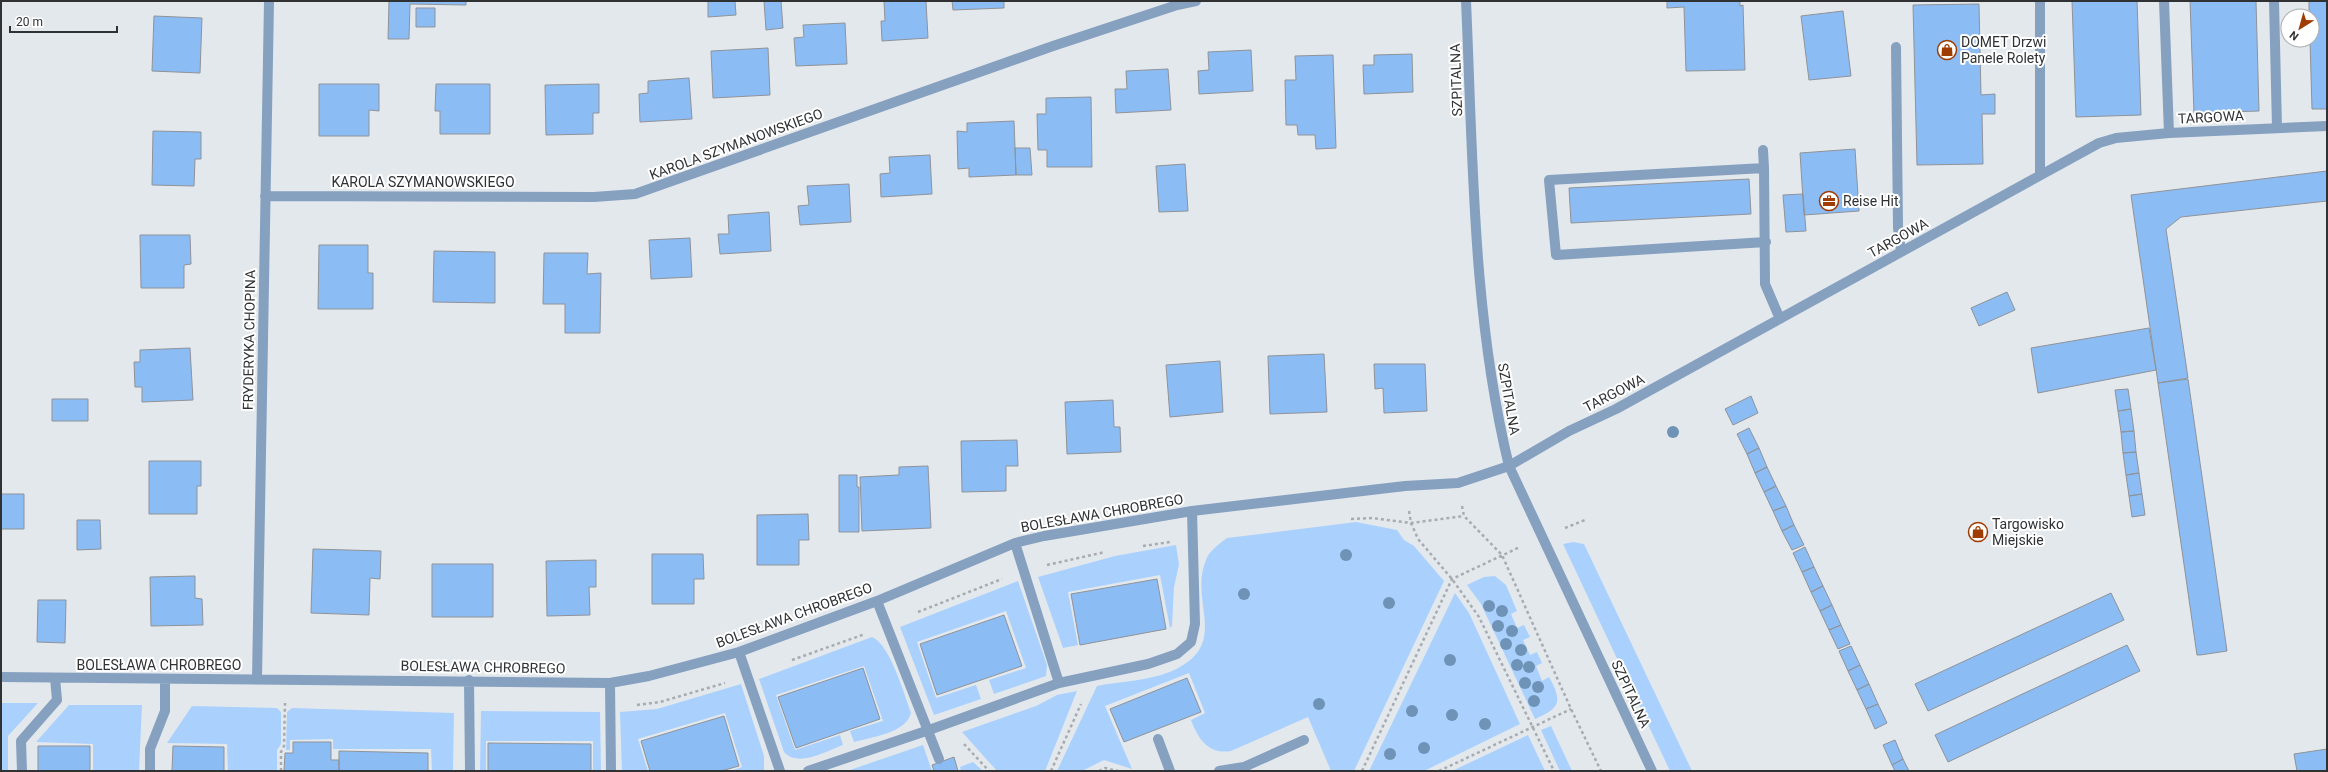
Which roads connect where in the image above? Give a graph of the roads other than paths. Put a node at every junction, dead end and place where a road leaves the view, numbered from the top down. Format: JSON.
{"nodes":[{"id":1,"x":269,"y":1,"type":"edge"},
{"id":2,"x":1196,"y":1,"type":"edge"},
{"id":3,"x":1466,"y":1,"type":"edge"},
{"id":4,"x":2040,"y":1,"type":"edge"},
{"id":5,"x":2164,"y":1,"type":"edge"},
{"id":6,"x":2274,"y":1,"type":"edge"},
{"id":7,"x":1896,"y":47,"type":"dead end"},
{"id":8,"x":2327,"y":126,"type":"edge"},
{"id":9,"x":2277,"y":128,"type":"junction"},
{"id":10,"x":2169,"y":133,"type":"junction"},
{"id":11,"x":1763,"y":150,"type":"dead end"},
{"id":12,"x":1764,"y":168,"type":"junction"},
{"id":13,"x":2040,"y":175,"type":"junction"},
{"id":14,"x":265,"y":196,"type":"junction"},
{"id":15,"x":1766,"y":242,"type":"junction"},
{"id":16,"x":1901,"y":252,"type":"junction"},
{"id":17,"x":1780,"y":319,"type":"junction"},
{"id":18,"x":1508,"y":466,"type":"junction"},
{"id":19,"x":1192,"y":511,"type":"junction"},
{"id":20,"x":1015,"y":544,"type":"junction"},
{"id":21,"x":878,"y":601,"type":"junction"},
{"id":22,"x":740,"y":652,"type":"junction"},
{"id":23,"x":1,"y":677,"type":"edge"},
{"id":24,"x":55,"y":678,"type":"junction"},
{"id":25,"x":165,"y":679,"type":"junction"},
{"id":26,"x":257,"y":679,"type":"junction"},
{"id":27,"x":469,"y":680,"type":"junction"},
{"id":28,"x":610,"y":683,"type":"junction"},
{"id":29,"x":1059,"y":683,"type":"junction"},
{"id":30,"x":929,"y":730,"type":"junction"},
{"id":31,"x":1158,"y":739,"type":"dead end"},
{"id":32,"x":1304,"y":740,"type":"dead end"},
{"id":33,"x":939,"y":759,"type":"dead end"},
{"id":34,"x":22,"y":771,"type":"edge"},
{"id":35,"x":150,"y":771,"type":"edge"},
{"id":36,"x":470,"y":771,"type":"edge"},
{"id":37,"x":611,"y":771,"type":"edge"},
{"id":38,"x":780,"y":771,"type":"edge"},
{"id":39,"x":808,"y":771,"type":"edge"},
{"id":40,"x":1170,"y":771,"type":"edge"},
{"id":41,"x":1219,"y":771,"type":"edge"},
{"id":42,"x":1652,"y":771,"type":"edge"}],
"edges":[{"from":1,"to":14,"type":"street","name":"FRYDERYKA CHOPINA"},
{"from":2,"to":14,"type":"street","name":"KAROLA SZYMANOWSKIEGO"},
{"from":3,"to":18,"type":"street","name":"SZPITALNA"},
{"from":4,"to":13,"type":"street"},
{"from":5,"to":10,"type":"street"},
{"from":6,"to":9,"type":"street"},
{"from":7,"to":16,"type":"street"},
{"from":8,"to":9,"type":"street","name":"TARGOWA"},
{"from":9,"to":10,"type":"street","name":"TARGOWA"},
{"from":10,"to":13,"type":"street","name":"TARGOWA"},
{"from":11,"to":12,"type":"street"},
{"from":12,"to":15,"type":"street"},
{"from":12,"to":15,"type":"street"},
{"from":13,"to":16,"type":"street","name":"TARGOWA"},
{"from":14,"to":26,"type":"street","name":"FRYDERYKA CHOPINA"},
{"from":15,"to":17,"type":"street"},
{"from":16,"to":17,"type":"street","name":"TARGOWA"},
{"from":17,"to":18,"type":"street","name":"TARGOWA"},
{"from":18,"to":19,"type":"street","name":"BOLESŁAWA CHROBREGO"},
{"from":18,"to":42,"type":"street","name":"SZPITALNA"},
{"from":19,"to":20,"type":"street","name":"BOLESŁAWA CHROBREGO"},
{"from":19,"to":29,"type":"street"},
{"from":20,"to":21,"type":"street","name":"BOLESŁAWA CHROBREGO"},
{"from":20,"to":29,"type":"street"},
{"from":21,"to":22,"type":"street","name":"BOLESŁAWA CHROBREGO"},
{"from":21,"to":30,"type":"street"},
{"from":22,"to":28,"type":"street","name":"BOLESŁAWA CHROBREGO"},
{"from":22,"to":38,"type":"street"},
{"from":23,"to":24,"type":"street","name":"BOLESŁAWA CHROBREGO"},
{"from":24,"to":25,"type":"street","name":"BOLESŁAWA CHROBREGO"},
{"from":24,"to":34,"type":"street"},
{"from":25,"to":26,"type":"street","name":"BOLESŁAWA CHROBREGO"},
{"from":25,"to":35,"type":"street"},
{"from":26,"to":27,"type":"street","name":"BOLESŁAWA CHROBREGO"},
{"from":27,"to":28,"type":"street","name":"BOLESŁAWA CHROBREGO"},
{"from":27,"to":36,"type":"street"},
{"from":28,"to":37,"type":"street"},
{"from":29,"to":30,"type":"street"},
{"from":30,"to":33,"type":"street"},
{"from":30,"to":39,"type":"street"},
{"from":31,"to":40,"type":"street"},
{"from":32,"to":41,"type":"street"}]}
